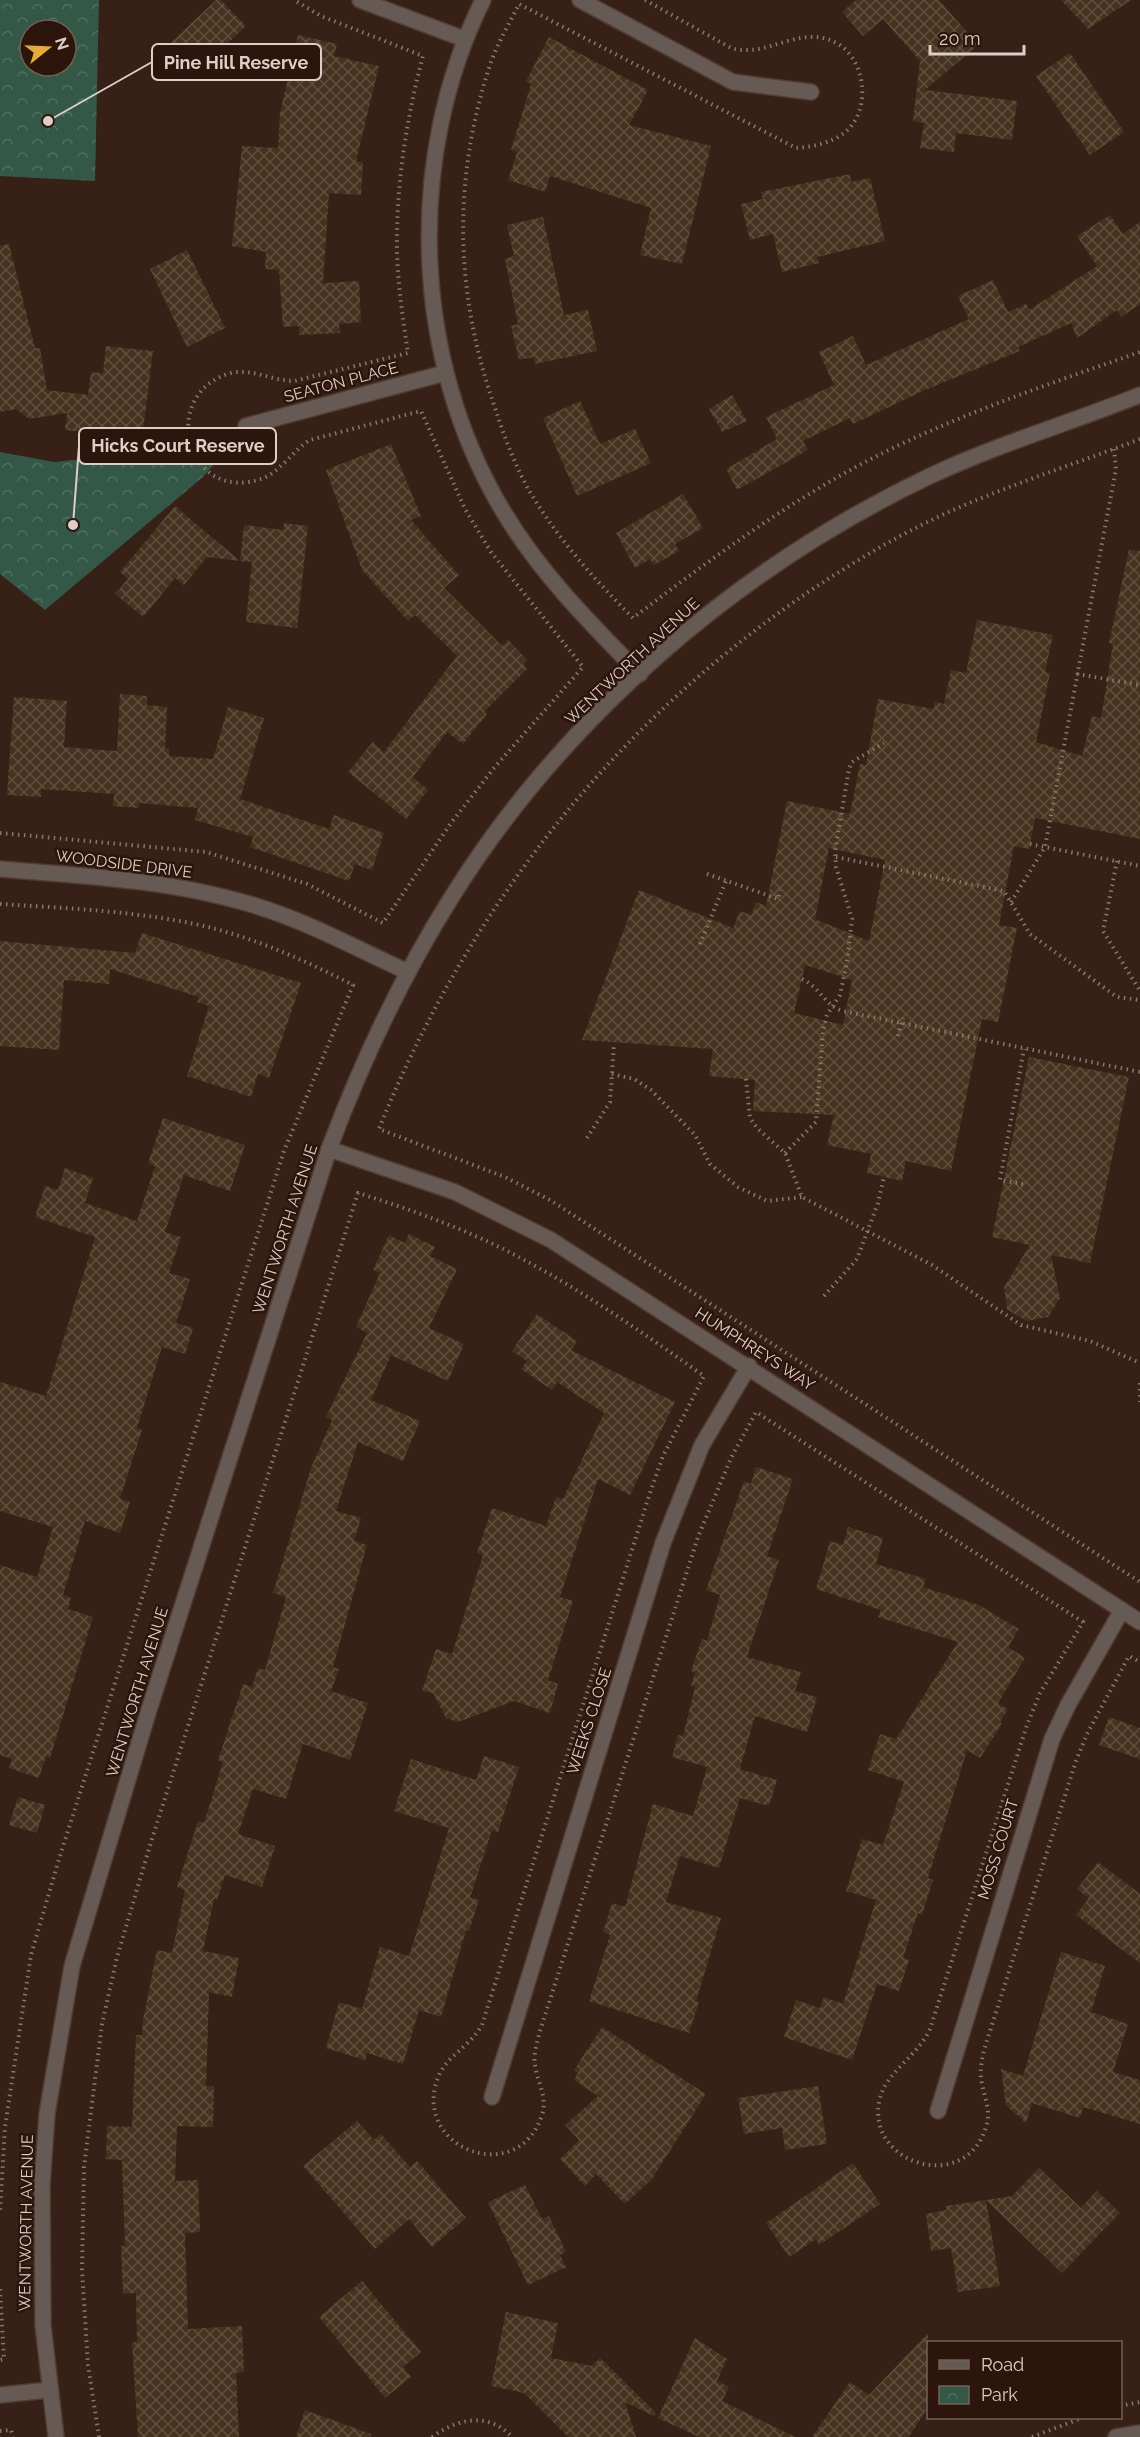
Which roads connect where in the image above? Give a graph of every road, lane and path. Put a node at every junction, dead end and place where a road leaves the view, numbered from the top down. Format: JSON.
{"nodes":[{"id":1,"x":294,"y":0,"type":"edge"},
{"id":2,"x":360,"y":0,"type":"edge"},
{"id":3,"x":483,"y":0,"type":"edge"},
{"id":4,"x":580,"y":0,"type":"edge"},
{"id":5,"x":519,"y":4,"type":"dead end"},
{"id":6,"x":464,"y":39,"type":"junction"},
{"id":7,"x":811,"y":92,"type":"dead end"},
{"id":8,"x":1140,"y":352,"type":"edge"},
{"id":9,"x":408,"y":353,"type":"dead end"},
{"id":10,"x":445,"y":373,"type":"junction"},
{"id":11,"x":1140,"y":394,"type":"edge"},
{"id":12,"x":246,"y":426,"type":"dead end"},
{"id":13,"x":1140,"y":439,"type":"edge"},
{"id":14,"x":1114,"y":449,"type":"junction"},
{"id":15,"x":584,"y":668,"type":"dead end"},
{"id":16,"x":640,"y":674,"type":"junction"},
{"id":17,"x":1077,"y":674,"type":"junction"},
{"id":18,"x":1140,"y":685,"type":"edge"},
{"id":19,"x":884,"y":743,"type":"dead end"},
{"id":20,"x":0,"y":833,"type":"edge"},
{"id":21,"x":1030,"y":844,"type":"dead end"},
{"id":22,"x":1045,"y":847,"type":"junction"},
{"id":23,"x":836,"y":856,"type":"junction"},
{"id":24,"x":1117,"y":861,"type":"junction"},
{"id":25,"x":1140,"y":866,"type":"edge"},
{"id":26,"x":0,"y":869,"type":"edge"},
{"id":27,"x":706,"y":874,"type":"dead end"},
{"id":28,"x":726,"y":881,"type":"junction"},
{"id":29,"x":780,"y":890,"type":"dead end"},
{"id":30,"x":1011,"y":902,"type":"junction"},
{"id":31,"x":0,"y":904,"type":"edge"},
{"id":32,"x":700,"y":944,"type":"dead end"},
{"id":33,"x":408,"y":972,"type":"junction"},
{"id":34,"x":802,"y":979,"type":"dead end"},
{"id":35,"x":1140,"y":991,"type":"edge"},
{"id":36,"x":1140,"y":1000,"type":"edge"},
{"id":37,"x":831,"y":1008,"type":"junction"},
{"id":38,"x":903,"y":1018,"type":"dead end"},
{"id":39,"x":902,"y":1023,"type":"junction"},
{"id":40,"x":898,"y":1036,"type":"dead end"},
{"id":41,"x":614,"y":1043,"type":"dead end"},
{"id":42,"x":1024,"y":1049,"type":"junction"},
{"id":43,"x":1140,"y":1072,"type":"edge"},
{"id":44,"x":612,"y":1074,"type":"junction"},
{"id":45,"x":746,"y":1080,"type":"dead end"},
{"id":46,"x":587,"y":1138,"type":"dead end"},
{"id":47,"x":329,"y":1149,"type":"junction"},
{"id":48,"x":785,"y":1153,"type":"junction"},
{"id":49,"x":884,"y":1177,"type":"dead end"},
{"id":50,"x":1023,"y":1184,"type":"dead end"},
{"id":51,"x":802,"y":1197,"type":"junction"},
{"id":52,"x":868,"y":1231,"type":"junction"},
{"id":53,"x":824,"y":1296,"type":"dead end"},
{"id":54,"x":1140,"y":1363,"type":"edge"},
{"id":55,"x":749,"y":1366,"type":"junction"},
{"id":56,"x":704,"y":1376,"type":"dead end"},
{"id":57,"x":1140,"y":1383,"type":"edge"},
{"id":58,"x":1140,"y":1402,"type":"edge"},
{"id":59,"x":756,"y":1412,"type":"dead end"},
{"id":60,"x":1140,"y":1582,"type":"edge"},
{"id":61,"x":1122,"y":1610,"type":"junction"},
{"id":62,"x":1083,"y":1622,"type":"dead end"},
{"id":63,"x":1140,"y":1622,"type":"edge"},
{"id":64,"x":1129,"y":1656,"type":"dead end"},
{"id":65,"x":1140,"y":1662,"type":"edge"},
{"id":66,"x":492,"y":2097,"type":"dead end"},
{"id":67,"x":938,"y":2110,"type":"dead end"},
{"id":68,"x":0,"y":2212,"type":"edge"},
{"id":69,"x":0,"y":2289,"type":"edge"},
{"id":70,"x":0,"y":2360,"type":"edge"},
{"id":71,"x":49,"y":2390,"type":"junction"},
{"id":72,"x":0,"y":2395,"type":"edge"},
{"id":73,"x":1140,"y":2402,"type":"edge"},
{"id":74,"x":1122,"y":2406,"type":"edge"},
{"id":75,"x":1079,"y":2419,"type":"edge"},
{"id":76,"x":0,"y":2431,"type":"edge"},
{"id":77,"x":1140,"y":2433,"type":"edge"},
{"id":78,"x":13,"y":2437,"type":"edge"},
{"id":79,"x":56,"y":2437,"type":"edge"},
{"id":80,"x":99,"y":2437,"type":"edge"},
{"id":81,"x":432,"y":2437,"type":"edge"},
{"id":82,"x":512,"y":2437,"type":"edge"},
{"id":83,"x":1032,"y":2437,"type":"edge"},
{"id":84,"x":1116,"y":2437,"type":"edge"}],
"edges":[{"from":1,"to":9,"type":"path"},
{"from":2,"to":6,"type":"street"},
{"from":3,"to":6,"type":"street"},
{"from":4,"to":7,"type":"street"},
{"from":5,"to":8,"type":"path"},
{"from":6,"to":10,"type":"street"},
{"from":10,"to":12,"type":"street","name":"SEATON PLACE"},
{"from":10,"to":16,"type":"street"},
{"from":11,"to":16,"type":"street","name":"WENTWORTH AVENUE"},
{"from":13,"to":14,"type":"path"},
{"from":14,"to":17,"type":"path"},
{"from":14,"to":60,"type":"path"},
{"from":15,"to":20,"type":"path"},
{"from":16,"to":33,"type":"street","name":"WENTWORTH AVENUE"},
{"from":17,"to":18,"type":"path"},
{"from":17,"to":22,"type":"path"},
{"from":19,"to":23,"type":"path"},
{"from":21,"to":22,"type":"path"},
{"from":22,"to":24,"type":"path"},
{"from":22,"to":30,"type":"path"},
{"from":23,"to":30,"type":"path"},
{"from":23,"to":37,"type":"path"},
{"from":24,"to":25,"type":"path"},
{"from":24,"to":35,"type":"path"},
{"from":26,"to":33,"type":"street","name":"WOODSIDE DRIVE"},
{"from":27,"to":28,"type":"path"},
{"from":28,"to":29,"type":"path"},
{"from":28,"to":32,"type":"path"},
{"from":30,"to":36,"type":"path"},
{"from":31,"to":68,"type":"path"},
{"from":33,"to":47,"type":"street","name":"WENTWORTH AVENUE"},
{"from":34,"to":37,"type":"path"},
{"from":37,"to":39,"type":"path"},
{"from":37,"to":48,"type":"path"},
{"from":38,"to":39,"type":"path"},
{"from":39,"to":40,"type":"path"},
{"from":39,"to":42,"type":"path"},
{"from":41,"to":44,"type":"path"},
{"from":42,"to":43,"type":"path"},
{"from":42,"to":50,"type":"path"},
{"from":44,"to":46,"type":"path"},
{"from":44,"to":51,"type":"path"},
{"from":45,"to":48,"type":"path"},
{"from":47,"to":55,"type":"street","name":"HUMPHREYS WAY"},
{"from":47,"to":71,"type":"street","name":"WENTWORTH AVENUE"},
{"from":48,"to":51,"type":"path"},
{"from":49,"to":52,"type":"path"},
{"from":51,"to":52,"type":"path"},
{"from":52,"to":53,"type":"path"},
{"from":52,"to":54,"type":"path"},
{"from":55,"to":61,"type":"street","name":"HUMPHREYS WAY"},
{"from":55,"to":66,"type":"street","name":"WEEKS CLOSE"},
{"from":56,"to":80,"type":"path"},
{"from":57,"to":58,"type":"path"},
{"from":59,"to":62,"type":"path"},
{"from":61,"to":63,"type":"street","name":"HUMPHREYS WAY"},
{"from":61,"to":67,"type":"street","name":"MOSS COURT"},
{"from":64,"to":65,"type":"path"},
{"from":69,"to":70,"type":"path"},
{"from":71,"to":72,"type":"street"},
{"from":71,"to":79,"type":"street","name":"WENTWORTH AVENUE"},
{"from":73,"to":74,"type":"path"},
{"from":75,"to":83,"type":"path"},
{"from":76,"to":78,"type":"path"},
{"from":77,"to":84,"type":"street"},
{"from":81,"to":82,"type":"path"}]}
